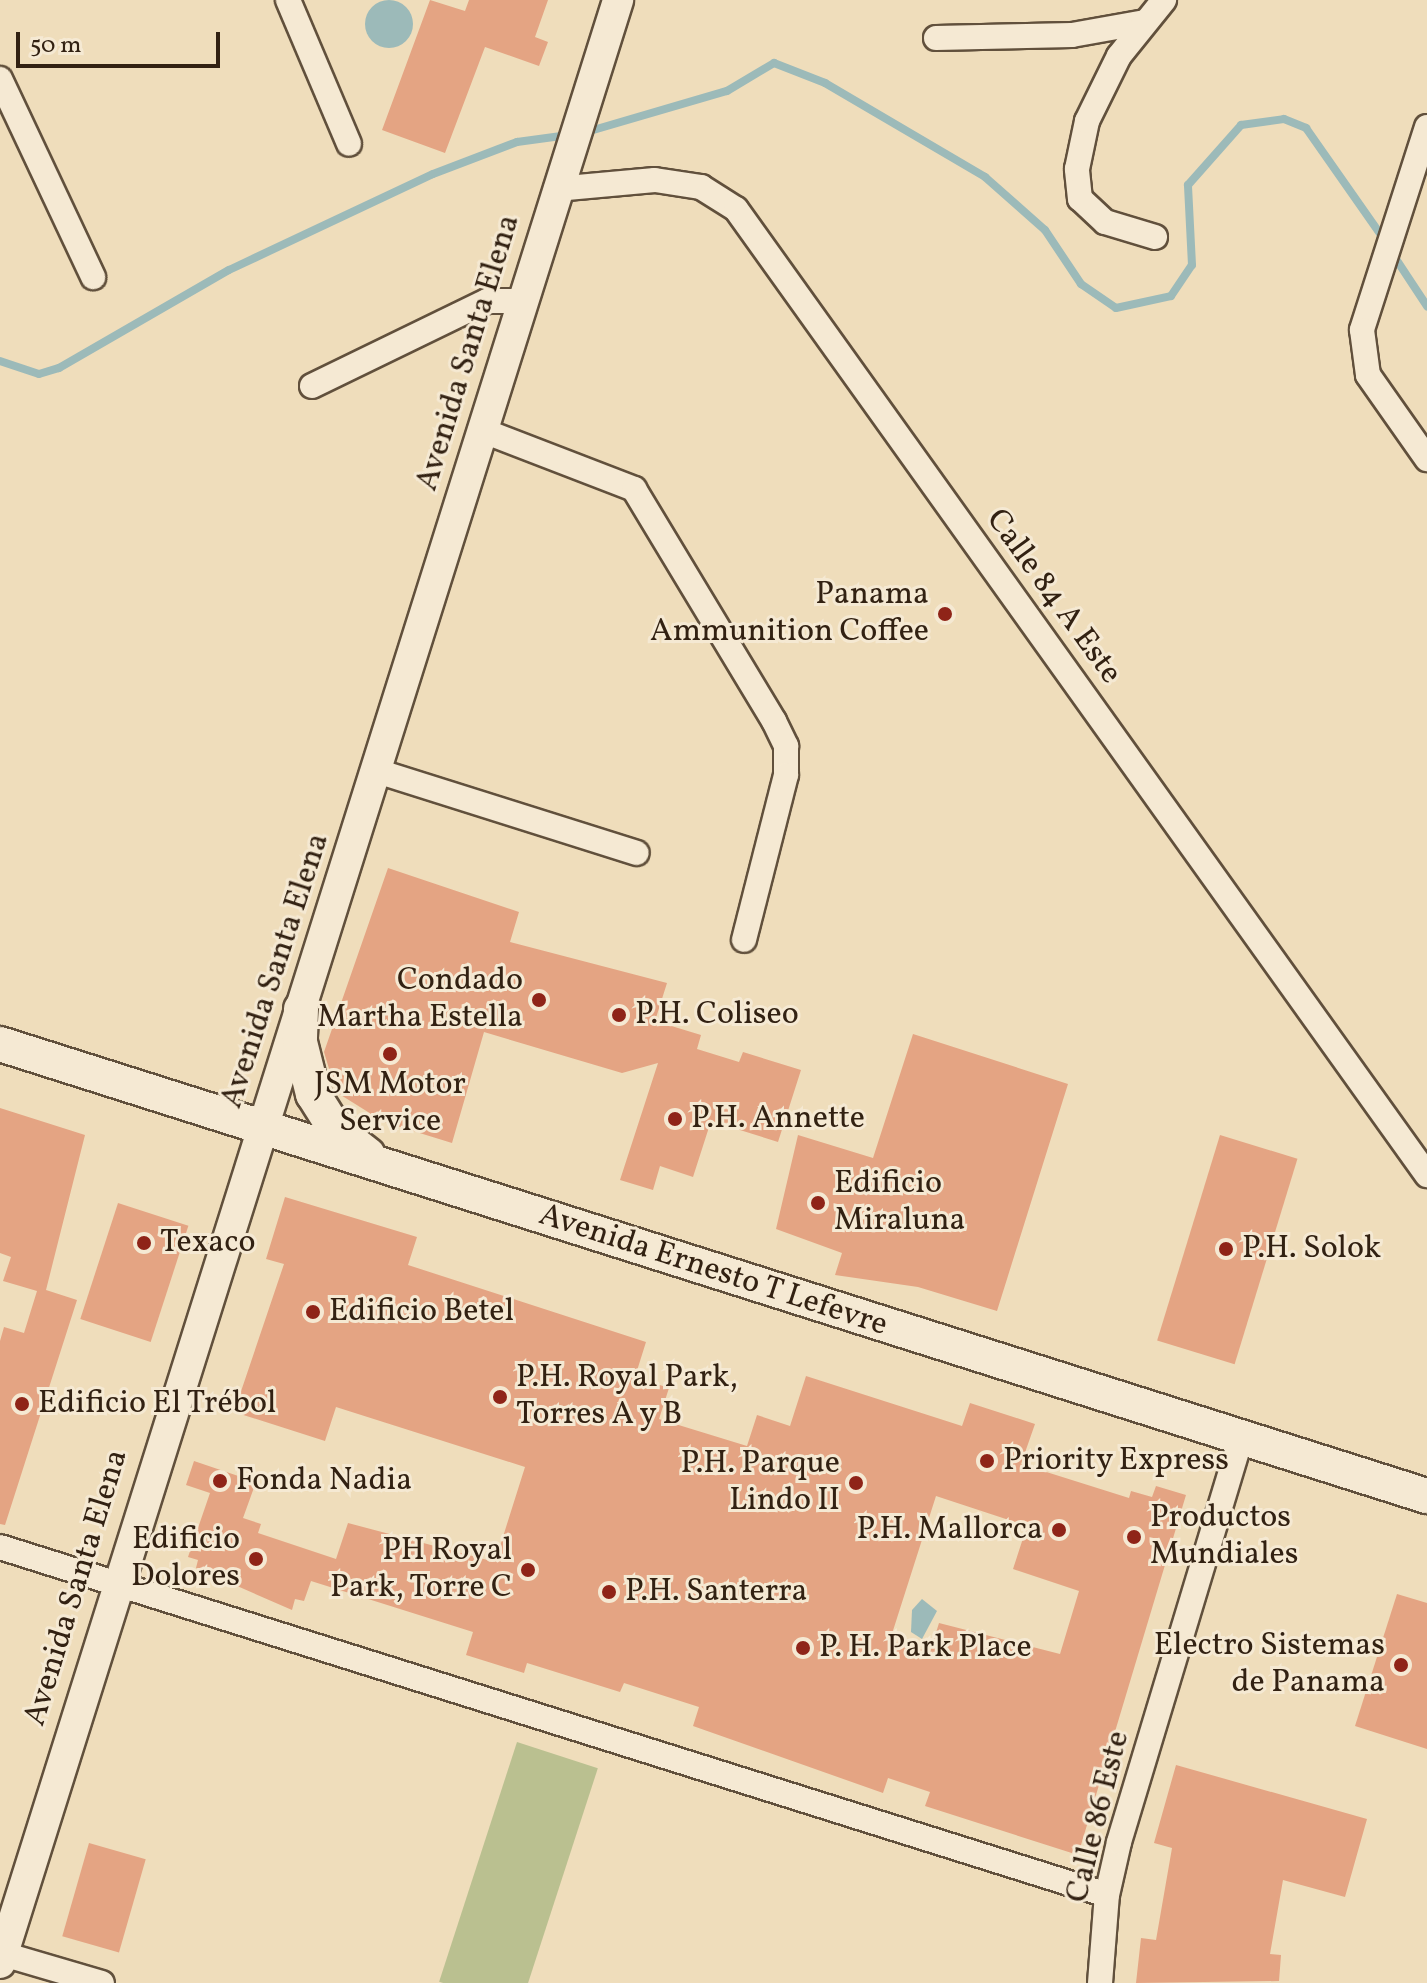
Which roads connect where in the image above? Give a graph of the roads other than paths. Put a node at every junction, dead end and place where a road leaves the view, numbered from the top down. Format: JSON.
{"nodes":[{"id":1,"x":288,"y":0,"type":"edge"},
{"id":2,"x":618,"y":0,"type":"edge"},
{"id":3,"x":1164,"y":0,"type":"edge"},
{"id":4,"x":1145,"y":22,"type":"junction"},
{"id":5,"x":936,"y":38,"type":"dead end"},
{"id":6,"x":0,"y":79,"type":"edge"},
{"id":7,"x":1427,"y":127,"type":"edge"},
{"id":8,"x":349,"y":144,"type":"dead end"},
{"id":9,"x":558,"y":183,"type":"junction"},
{"id":10,"x":1155,"y":237,"type":"dead end"},
{"id":11,"x":93,"y":277,"type":"dead end"},
{"id":12,"x":522,"y":301,"type":"junction"},
{"id":13,"x":312,"y":386,"type":"dead end"},
{"id":14,"x":484,"y":431,"type":"junction"},
{"id":15,"x":1427,"y":459,"type":"edge"},
{"id":16,"x":380,"y":772,"type":"junction"},
{"id":17,"x":637,"y":853,"type":"dead end"},
{"id":18,"x":744,"y":940,"type":"dead end"},
{"id":19,"x":301,"y":1009,"type":"junction"},
{"id":20,"x":0,"y":1044,"type":"edge"},
{"id":21,"x":263,"y":1127,"type":"junction"},
{"id":22,"x":384,"y":1167,"type":"junction"},
{"id":23,"x":1427,"y":1175,"type":"edge"},
{"id":24,"x":1241,"y":1439,"type":"junction"},
{"id":25,"x":1427,"y":1496,"type":"edge"},
{"id":26,"x":0,"y":1547,"type":"edge"},
{"id":27,"x":115,"y":1582,"type":"junction"},
{"id":28,"x":1107,"y":1895,"type":"junction"},
{"id":29,"x":2,"y":1958,"type":"edge"},
{"id":30,"x":102,"y":1983,"type":"edge"},
{"id":31,"x":1100,"y":1983,"type":"edge"}],
"edges":[{"from":1,"to":8,"type":"street"},
{"from":2,"to":9,"type":"street","name":"Avenida Santa Elena"},
{"from":3,"to":4,"type":"street"},
{"from":4,"to":5,"type":"street"},
{"from":4,"to":10,"type":"street"},
{"from":6,"to":11,"type":"street"},
{"from":7,"to":15,"type":"street"},
{"from":9,"to":12,"type":"street","name":"Avenida Santa Elena"},
{"from":9,"to":23,"type":"street","name":"Calle 84 A Este"},
{"from":12,"to":13,"type":"street"},
{"from":12,"to":14,"type":"street","name":"Avenida Santa Elena"},
{"from":14,"to":16,"type":"street","name":"Avenida Santa Elena"},
{"from":14,"to":18,"type":"street"},
{"from":16,"to":17,"type":"street"},
{"from":16,"to":19,"type":"street","name":"Avenida Santa Elena"},
{"from":19,"to":21,"type":"street","name":"Avenida Santa Elena"},
{"from":19,"to":22,"type":"main road"},
{"from":20,"to":21,"type":"main road","name":"Avenida Ernesto T Lefevre"},
{"from":21,"to":22,"type":"main road","name":"Avenida Ernesto T Lefevre"},
{"from":21,"to":27,"type":"street","name":"Avenida Santa Elena"},
{"from":22,"to":24,"type":"main road","name":"Avenida Ernesto T Lefevre"},
{"from":24,"to":25,"type":"main road","name":"Avenida Ernesto T Lefevre"},
{"from":24,"to":28,"type":"street","name":"Calle 86 Este"},
{"from":26,"to":27,"type":"street"},
{"from":27,"to":28,"type":"street"},
{"from":27,"to":29,"type":"street","name":"Avenida Santa Elena"},
{"from":28,"to":31,"type":"street","name":"Calle 86 Este"},
{"from":29,"to":30,"type":"street"}]}
